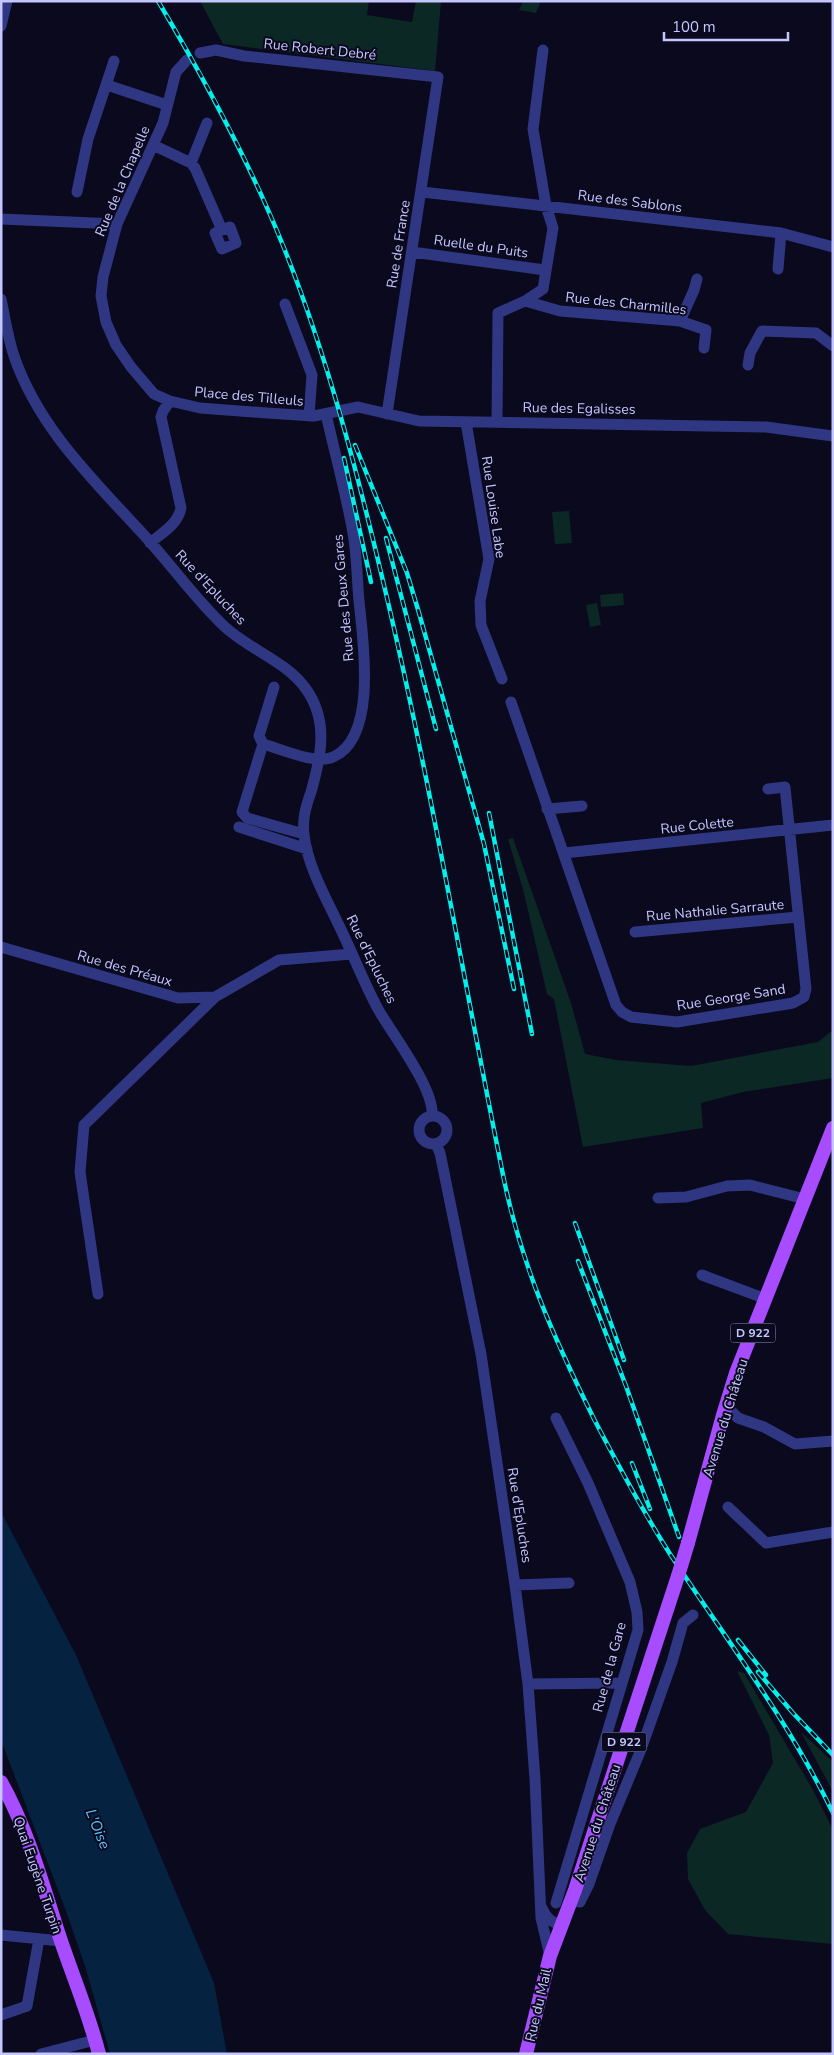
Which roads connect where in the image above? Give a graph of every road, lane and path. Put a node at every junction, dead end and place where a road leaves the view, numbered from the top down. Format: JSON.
{"nodes":[{"id":1,"x":7,"y":1,"type":"edge"},
{"id":2,"x":1,"y":26,"type":"edge"},
{"id":3,"x":543,"y":50,"type":"dead end"},
{"id":4,"x":200,"y":53,"type":"dead end"},
{"id":5,"x":114,"y":60,"type":"dead end"},
{"id":6,"x":187,"y":60,"type":"dead end"},
{"id":7,"x":438,"y":77,"type":"joint"},
{"id":8,"x":107,"y":85,"type":"junction"},
{"id":9,"x":167,"y":105,"type":"junction"},
{"id":10,"x":208,"y":123,"type":"dead end"},
{"id":11,"x":153,"y":145,"type":"junction"},
{"id":12,"x":191,"y":162,"type":"junction"},
{"id":13,"x":77,"y":192,"type":"dead end"},
{"id":14,"x":422,"y":192,"type":"junction"},
{"id":15,"x":546,"y":206,"type":"junction"},
{"id":16,"x":1,"y":219,"type":"edge"},
{"id":17,"x":117,"y":224,"type":"junction"},
{"id":18,"x":222,"y":230,"type":"dead end"},
{"id":19,"x":781,"y":233,"type":"junction"},
{"id":20,"x":833,"y":247,"type":"edge"},
{"id":21,"x":412,"y":252,"type":"junction"},
{"id":22,"x":778,"y":269,"type":"dead end"},
{"id":23,"x":545,"y":270,"type":"junction"},
{"id":24,"x":697,"y":279,"type":"dead end"},
{"id":25,"x":1,"y":299,"type":"edge"},
{"id":26,"x":525,"y":301,"type":"junction"},
{"id":27,"x":285,"y":304,"type":"dead end"},
{"id":28,"x":680,"y":321,"type":"junction"},
{"id":29,"x":833,"y":346,"type":"edge"},
{"id":30,"x":704,"y":348,"type":"dead end"},
{"id":31,"x":748,"y":365,"type":"dead end"},
{"id":32,"x":154,"y":394,"type":"junction"},
{"id":33,"x":170,"y":401,"type":"junction"},
{"id":34,"x":326,"y":414,"type":"junction"},
{"id":35,"x":387,"y":414,"type":"junction"},
{"id":36,"x":309,"y":416,"type":"junction"},
{"id":37,"x":161,"y":417,"type":"junction"},
{"id":38,"x":466,"y":422,"type":"junction"},
{"id":39,"x":497,"y":422,"type":"junction"},
{"id":40,"x":833,"y":436,"type":"edge"},
{"id":41,"x":150,"y":542,"type":"junction"},
{"id":42,"x":502,"y":679,"type":"dead end"},
{"id":43,"x":274,"y":687,"type":"dead end"},
{"id":44,"x":510,"y":702,"type":"dead end"},
{"id":45,"x":263,"y":744,"type":"junction"},
{"id":46,"x":320,"y":760,"type":"junction"},
{"id":47,"x":768,"y":789,"type":"dead end"},
{"id":48,"x":582,"y":806,"type":"dead end"},
{"id":49,"x":547,"y":809,"type":"junction"},
{"id":50,"x":833,"y":825,"type":"edge"},
{"id":51,"x":239,"y":827,"type":"dead end"},
{"id":52,"x":789,"y":830,"type":"junction"},
{"id":53,"x":304,"y":834,"type":"junction"},
{"id":54,"x":306,"y":849,"type":"junction"},
{"id":55,"x":564,"y":853,"type":"junction"},
{"id":56,"x":798,"y":918,"type":"junction"},
{"id":57,"x":635,"y":932,"type":"dead end"},
{"id":58,"x":1,"y":947,"type":"edge"},
{"id":59,"x":352,"y":954,"type":"junction"},
{"id":60,"x":216,"y":998,"type":"junction"},
{"id":61,"x":432,"y":1116,"type":"junction"},
{"id":62,"x":833,"y":1128,"type":"edge"},
{"id":63,"x":436,"y":1144,"type":"junction"},
{"id":64,"x":658,"y":1198,"type":"dead end"},
{"id":65,"x":805,"y":1199,"type":"junction"},
{"id":66,"x":702,"y":1275,"type":"dead end"},
{"id":67,"x":98,"y":1294,"type":"dead end"},
{"id":68,"x":766,"y":1299,"type":"junction"},
{"id":69,"x":727,"y":1402,"type":"junction"},
{"id":70,"x":556,"y":1418,"type":"dead end"},
{"id":71,"x":738,"y":1418,"type":"junction"},
{"id":72,"x":720,"y":1424,"type":"junction"},
{"id":73,"x":833,"y":1440,"type":"edge"},
{"id":74,"x":728,"y":1507,"type":"dead end"},
{"id":75,"x":833,"y":1532,"type":"edge"},
{"id":76,"x":569,"y":1584,"type":"dead end"},
{"id":77,"x":515,"y":1585,"type":"junction"},
{"id":78,"x":693,"y":1615,"type":"dead end"},
{"id":79,"x":622,"y":1683,"type":"junction"},
{"id":80,"x":528,"y":1684,"type":"junction"},
{"id":81,"x":1,"y":1782,"type":"edge"},
{"id":82,"x":541,"y":1895,"type":"junction"},
{"id":83,"x":565,"y":1904,"type":"junction"},
{"id":84,"x":542,"y":1908,"type":"junction"},
{"id":85,"x":561,"y":1925,"type":"junction"},
{"id":86,"x":1,"y":1935,"type":"edge"},
{"id":87,"x":39,"y":1939,"type":"junction"},
{"id":88,"x":61,"y":1941,"type":"junction"},
{"id":89,"x":550,"y":1956,"type":"junction"},
{"id":90,"x":1,"y":2015,"type":"edge"},
{"id":91,"x":95,"y":2040,"type":"junction"},
{"id":92,"x":41,"y":2054,"type":"edge"},
{"id":93,"x":99,"y":2054,"type":"edge"},
{"id":94,"x":526,"y":2054,"type":"edge"}],
"edges":[{"from":1,"to":2,"type":"street"},
{"from":3,"to":15,"type":"street"},
{"from":4,"to":7,"type":"street","name":"Rue Robert Debré"},
{"from":5,"to":8,"type":"street"},
{"from":6,"to":9,"type":"street","name":"Rue de la Chapelle"},
{"from":7,"to":14,"type":"street","name":"Rue de France"},
{"from":8,"to":9,"type":"street"},
{"from":8,"to":13,"type":"street"},
{"from":9,"to":11,"type":"street","name":"Rue de la Chapelle"},
{"from":10,"to":12,"type":"street"},
{"from":11,"to":12,"type":"street"},
{"from":11,"to":17,"type":"street","name":"Rue de la Chapelle"},
{"from":12,"to":18,"type":"street"},
{"from":14,"to":15,"type":"street","name":"Rue des Sablons"},
{"from":14,"to":21,"type":"street","name":"Rue de France"},
{"from":15,"to":19,"type":"street","name":"Rue des Sablons"},
{"from":15,"to":23,"type":"street"},
{"from":16,"to":17,"type":"street"},
{"from":17,"to":32,"type":"street","name":"Rue de la Chapelle"},
{"from":19,"to":20,"type":"street","name":"Rue des Sablons"},
{"from":19,"to":22,"type":"street"},
{"from":21,"to":23,"type":"street","name":"Ruelle du Puits"},
{"from":21,"to":35,"type":"street","name":"Rue de France"},
{"from":23,"to":26,"type":"street"},
{"from":24,"to":28,"type":"street"},
{"from":25,"to":41,"type":"street","name":"Rue d'Epluches"},
{"from":26,"to":28,"type":"street","name":"Rue des Charmilles"},
{"from":26,"to":39,"type":"street"},
{"from":27,"to":36,"type":"street"},
{"from":28,"to":30,"type":"street","name":"Rue des Charmilles"},
{"from":29,"to":31,"type":"street"},
{"from":32,"to":33,"type":"street","name":"Rue de la Chapelle"},
{"from":32,"to":37,"type":"street","name":"Rue de la Chapelle"},
{"from":33,"to":36,"type":"street","name":"Place des Tilleuls"},
{"from":33,"to":37,"type":"street"},
{"from":34,"to":35,"type":"street","name":"Rue des Egalisses"},
{"from":34,"to":36,"type":"street","name":"Place des Tilleuls"},
{"from":34,"to":46,"type":"street","name":"Rue des Deux Gares"},
{"from":35,"to":38,"type":"street","name":"Rue des Egalisses"},
{"from":37,"to":41,"type":"street","name":"Rue de la Chapelle"},
{"from":38,"to":39,"type":"street","name":"Rue des Egalisses"},
{"from":38,"to":42,"type":"street","name":"Rue Louise Labe"},
{"from":39,"to":40,"type":"street","name":"Rue des Egalisses"},
{"from":41,"to":46,"type":"street","name":"Rue d'Epluches"},
{"from":43,"to":45,"type":"street"},
{"from":44,"to":49,"type":"street","name":"Rue George Sand"},
{"from":45,"to":46,"type":"street"},
{"from":45,"to":53,"type":"street"},
{"from":46,"to":53,"type":"street","name":"Rue d'Epluches"},
{"from":47,"to":52,"type":"street","name":"Rue George Sand"},
{"from":48,"to":49,"type":"street"},
{"from":49,"to":55,"type":"street","name":"Rue George Sand"},
{"from":50,"to":52,"type":"street","name":"Rue Colette"},
{"from":51,"to":54,"type":"street"},
{"from":52,"to":55,"type":"street","name":"Rue Colette"},
{"from":52,"to":56,"type":"street","name":"Rue George Sand"},
{"from":53,"to":54,"type":"street","name":"Rue d'Epluches"},
{"from":54,"to":59,"type":"street","name":"Rue d'Epluches"},
{"from":55,"to":56,"type":"street","name":"Rue George Sand"},
{"from":56,"to":57,"type":"street","name":"Rue Nathalie Sarraute"},
{"from":58,"to":60,"type":"street","name":"Rue des Préaux"},
{"from":59,"to":60,"type":"street"},
{"from":59,"to":61,"type":"street","name":"Rue d'Epluches"},
{"from":60,"to":67,"type":"street"},
{"from":61,"to":63,"type":"street"},
{"from":61,"to":63,"type":"street"},
{"from":62,"to":65,"type":"main road","name":"Avenue du Château","number":"D 922"},
{"from":63,"to":77,"type":"street","name":"Rue d'Epluches"},
{"from":64,"to":65,"type":"street"},
{"from":65,"to":68,"type":"main road","name":"Avenue du Château","number":"D 922"},
{"from":66,"to":68,"type":"street"},
{"from":68,"to":69,"type":"main road","name":"Avenue du Château","number":"D 922"},
{"from":69,"to":71,"type":"street"},
{"from":69,"to":72,"type":"main road","name":"Avenue du Château","number":"D 922"},
{"from":70,"to":79,"type":"street","name":"Rue de la Gare"},
{"from":71,"to":72,"type":"street"},
{"from":71,"to":73,"type":"street"},
{"from":72,"to":83,"type":"main road","name":"Avenue du Château","number":"D 922","bridge":true},
{"from":74,"to":75,"type":"street"},
{"from":76,"to":77,"type":"street"},
{"from":77,"to":80,"type":"street","name":"Rue d'Epluches"},
{"from":78,"to":83,"type":"street"},
{"from":79,"to":80,"type":"street"},
{"from":79,"to":83,"type":"street","name":"Rue de la Gare"},
{"from":80,"to":82,"type":"street","name":"Rue d'Epluches"},
{"from":81,"to":88,"type":"main road","name":"Quai Eugène Turpin"},
{"from":82,"to":83,"type":"street"},
{"from":82,"to":84,"type":"street","name":"Rue d'Epluches"},
{"from":83,"to":85,"type":"main road","name":"Avenue du Château","number":"D 922"},
{"from":84,"to":85,"type":"street"},
{"from":84,"to":89,"type":"street","name":"Rue d'Epluches"},
{"from":85,"to":89,"type":"main road","name":"Avenue du Château","number":"D 922"},
{"from":86,"to":87,"type":"street","name":"Quai Eugène Turpin"},
{"from":87,"to":88,"type":"street","name":"Quai Eugène Turpin"},
{"from":87,"to":90,"type":"street","name":"Quai Eugène Turpin"},
{"from":88,"to":91,"type":"main road","name":"Quai Eugène Turpin"},
{"from":89,"to":94,"type":"main road","name":"Rue du Mail","number":"D 922"},
{"from":91,"to":92,"type":"street"},
{"from":91,"to":93,"type":"main road","name":"Quai Eugène Turpin"}]}
